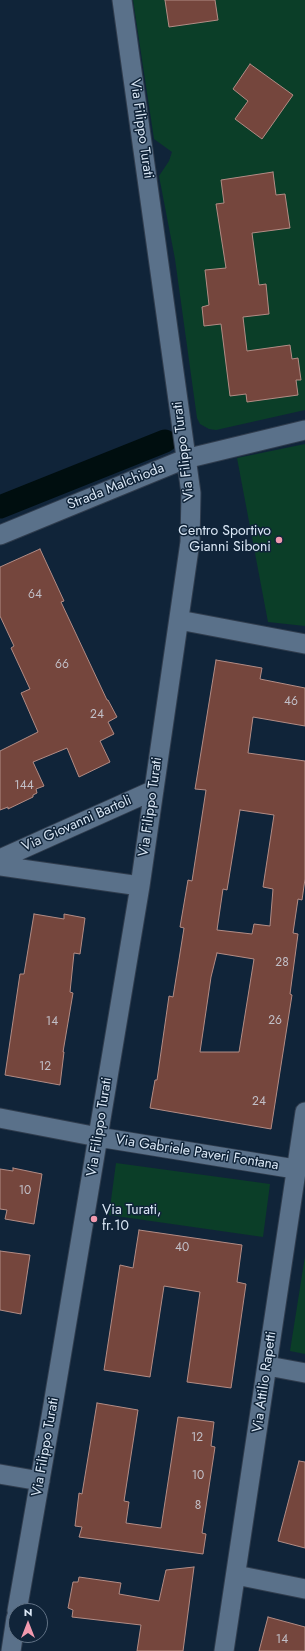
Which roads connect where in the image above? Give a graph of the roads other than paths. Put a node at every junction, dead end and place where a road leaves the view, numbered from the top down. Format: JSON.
{"nodes":[{"id":1,"x":122,"y":0,"type":"edge"},
{"id":2,"x":305,"y":430,"type":"edge"},
{"id":3,"x":185,"y":459,"type":"junction"},
{"id":4,"x":0,"y":535,"type":"edge"},
{"id":5,"x":179,"y":620,"type":"junction"},
{"id":6,"x":305,"y":644,"type":"edge"},
{"id":7,"x":154,"y":790,"type":"junction"},
{"id":8,"x":0,"y":859,"type":"edge"},
{"id":9,"x":0,"y":866,"type":"edge"},
{"id":10,"x":140,"y":886,"type":"junction"},
{"id":11,"x":305,"y":1112,"type":"edge"},
{"id":12,"x":0,"y":1118,"type":"edge"},
{"id":13,"x":98,"y":1138,"type":"junction"},
{"id":14,"x":295,"y":1169,"type":"junction"},
{"id":15,"x":268,"y":1366,"type":"junction"},
{"id":16,"x":305,"y":1373,"type":"edge"},
{"id":17,"x":0,"y":1474,"type":"edge"},
{"id":18,"x":40,"y":1481,"type":"junction"},
{"id":19,"x":236,"y":1574,"type":"junction"},
{"id":20,"x":305,"y":1589,"type":"edge"},
{"id":21,"x":18,"y":1603,"type":"edge"},
{"id":22,"x":224,"y":1651,"type":"edge"}],
"edges":[{"from":1,"to":3,"type":"street","name":"Via Filippo Turati"},
{"from":2,"to":3,"type":"street","name":"Strada Malchioda"},
{"from":3,"to":4,"type":"street","name":"Strada Malchioda"},
{"from":3,"to":5,"type":"street","name":"Via Filippo Turati"},
{"from":5,"to":6,"type":"street"},
{"from":5,"to":7,"type":"street","name":"Via Filippo Turati"},
{"from":7,"to":8,"type":"street","name":"Via Giovanni Bartoli"},
{"from":7,"to":10,"type":"street","name":"Via Filippo Turati"},
{"from":9,"to":10,"type":"street","name":"Via Giovanni Bartoli"},
{"from":10,"to":13,"type":"street","name":"Via Filippo Turati"},
{"from":11,"to":14,"type":"street","name":"Via Attilio Rapetti"},
{"from":12,"to":13,"type":"street","name":"Via Gabriele Paveri Fontana"},
{"from":13,"to":14,"type":"street","name":"Via Gabriele Paveri Fontana"},
{"from":13,"to":18,"type":"street","name":"Via Filippo Turati"},
{"from":14,"to":15,"type":"street","name":"Via Attilio Rapetti"},
{"from":15,"to":16,"type":"street"},
{"from":15,"to":19,"type":"street","name":"Via Attilio Rapetti"},
{"from":17,"to":18,"type":"street"},
{"from":18,"to":21,"type":"street","name":"Via Filippo Turati"},
{"from":19,"to":20,"type":"street"},
{"from":19,"to":22,"type":"street","name":"Via Attilio Rapetti"}]}
